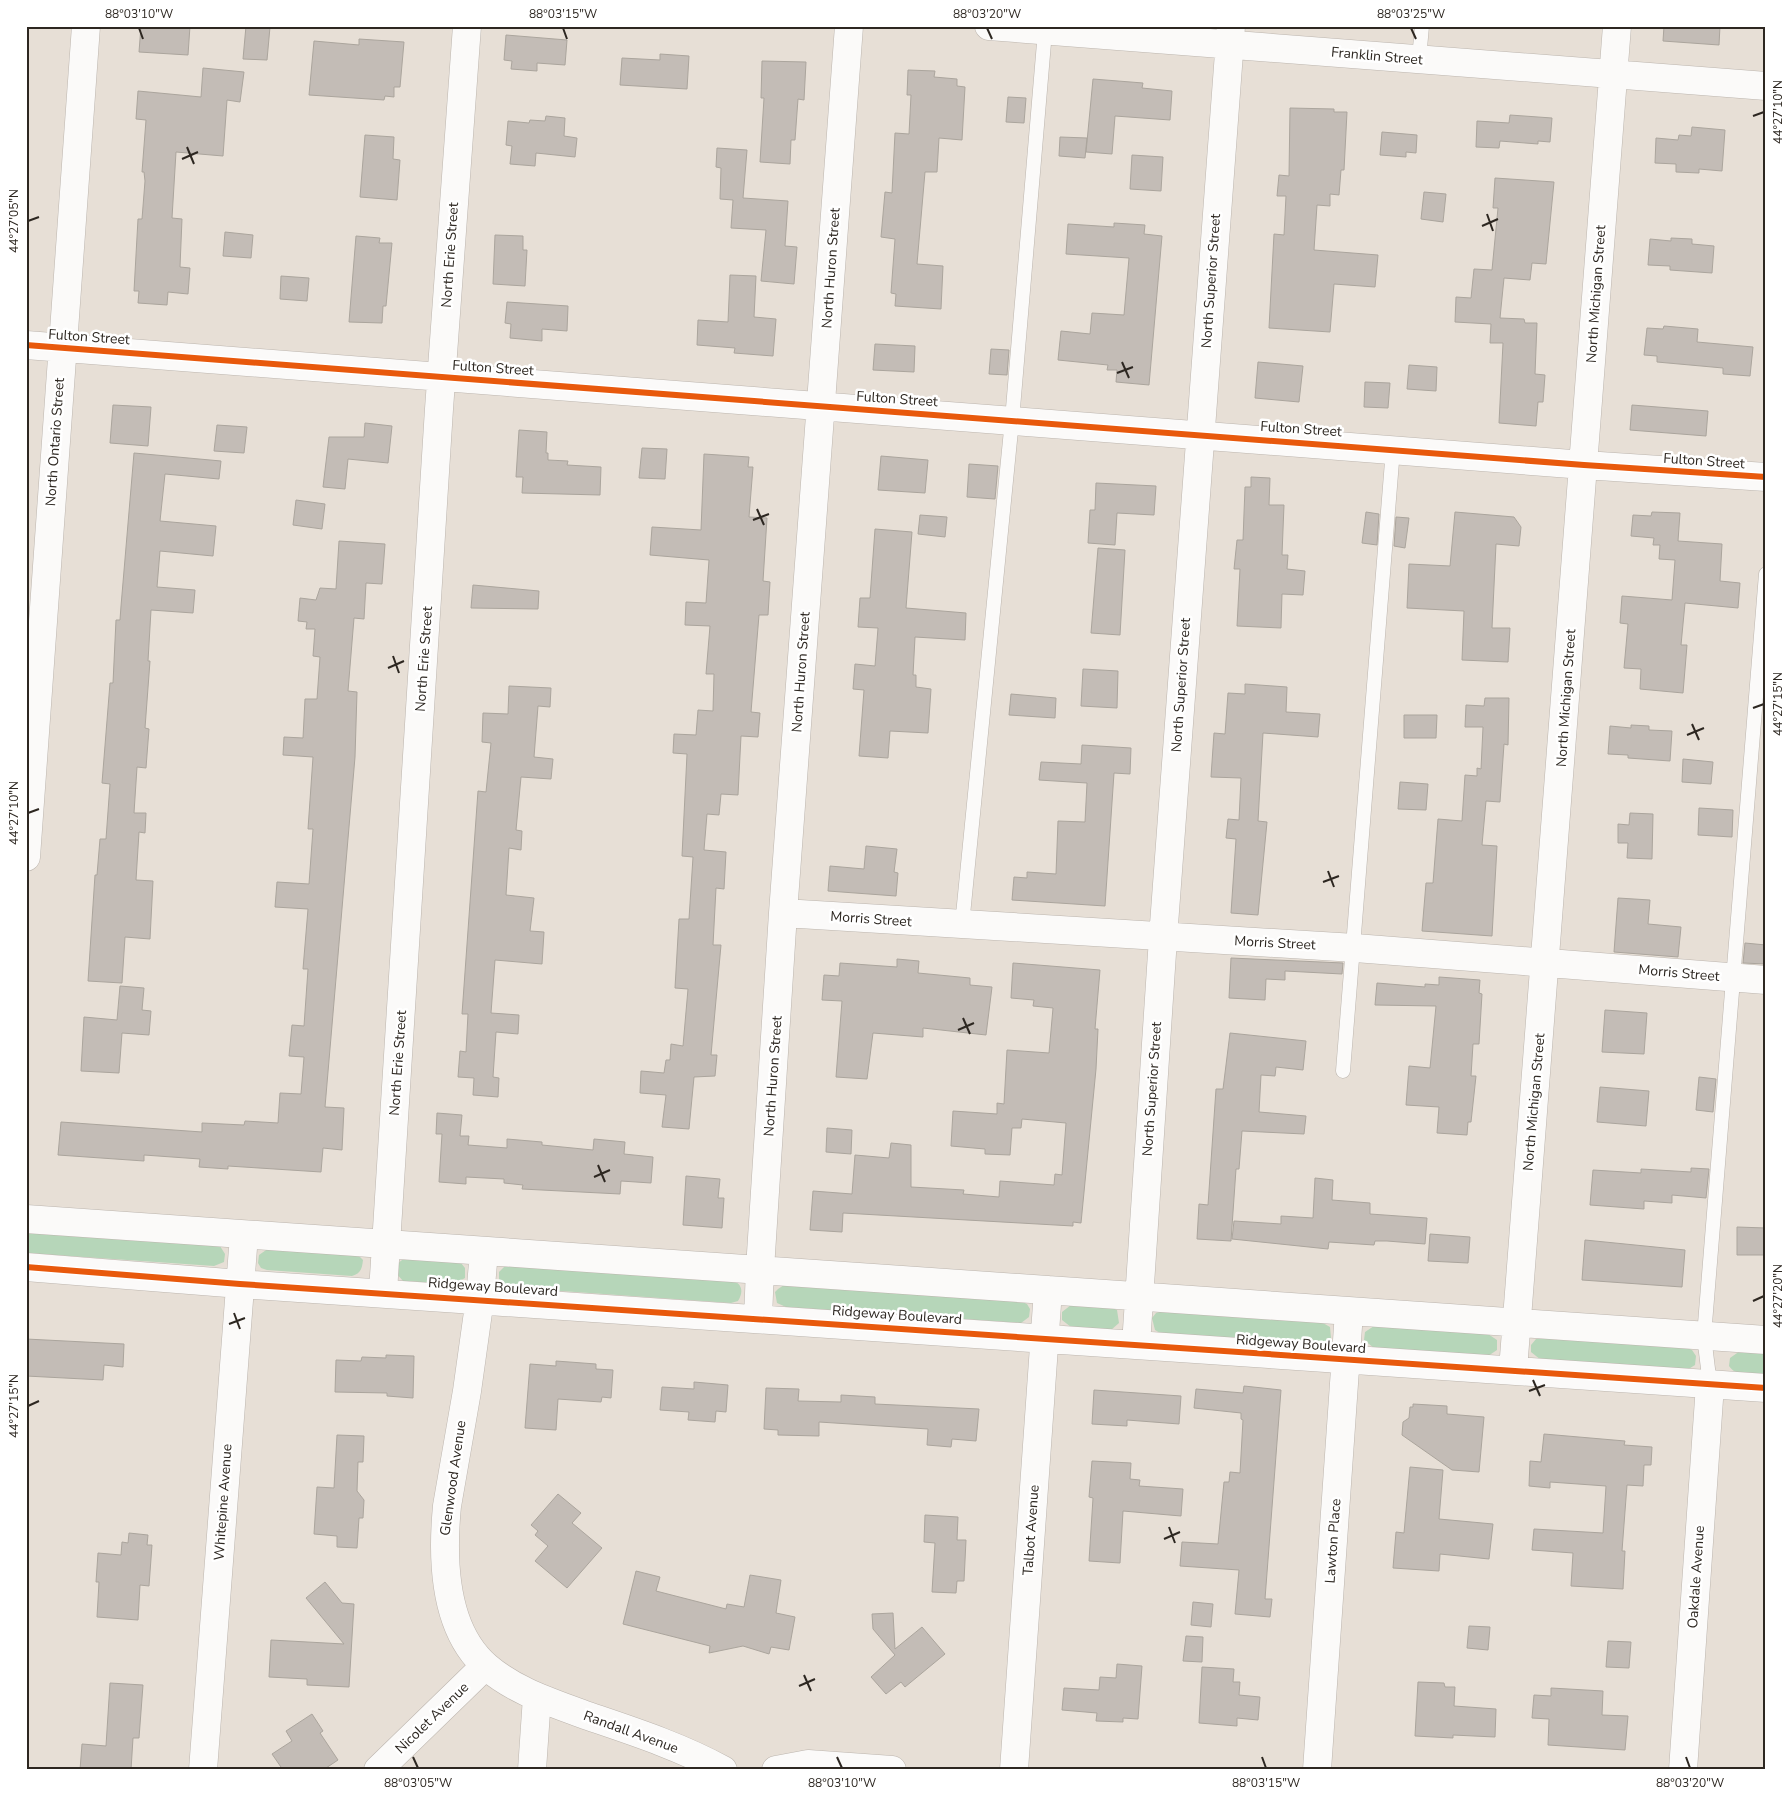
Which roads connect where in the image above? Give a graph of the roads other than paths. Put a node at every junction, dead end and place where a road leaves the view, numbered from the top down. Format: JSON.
{"nodes":[{"id":1,"x":86,"y":26,"type":"edge"},
{"id":2,"x":467,"y":26,"type":"edge"},
{"id":3,"x":849,"y":26,"type":"edge"},
{"id":4,"x":989,"y":26,"type":"edge"},
{"id":5,"x":1422,"y":26,"type":"edge"},
{"id":6,"x":1616,"y":26,"type":"edge"},
{"id":7,"x":1045,"y":31,"type":"junction"},
{"id":8,"x":1230,"y":35,"type":"edge"},
{"id":9,"x":1419,"y":60,"type":"junction"},
{"id":10,"x":1612,"y":76,"type":"junction"},
{"id":11,"x":1766,"y":86,"type":"edge"},
{"id":12,"x":26,"y":345,"type":"edge"},
{"id":13,"x":62,"y":347,"type":"junction"},
{"id":14,"x":442,"y":376,"type":"junction"},
{"id":15,"x":821,"y":405,"type":"junction"},
{"id":16,"x":1012,"y":420,"type":"junction"},
{"id":17,"x":1200,"y":434,"type":"junction"},
{"id":18,"x":1393,"y":449,"type":"junction"},
{"id":19,"x":1584,"y":465,"type":"junction"},
{"id":20,"x":1766,"y":477,"type":"edge"},
{"id":21,"x":1766,"y":574,"type":"edge"},
{"id":22,"x":26,"y":857,"type":"edge"},
{"id":23,"x":783,"y":913,"type":"junction"},
{"id":24,"x":962,"y":925,"type":"junction"},
{"id":25,"x":1163,"y":938,"type":"junction"},
{"id":26,"x":1354,"y":948,"type":"junction"},
{"id":27,"x":1545,"y":962,"type":"junction"},
{"id":28,"x":1734,"y":978,"type":"junction"},
{"id":29,"x":1766,"y":980,"type":"edge"},
{"id":30,"x":1343,"y":1071,"type":"dead end"},
{"id":31,"x":26,"y":1219,"type":"edge"},
{"id":32,"x":244,"y":1235,"type":"junction"},
{"id":33,"x":387,"y":1245,"type":"junction"},
{"id":34,"x":484,"y":1251,"type":"junction"},
{"id":35,"x":26,"y":1267,"type":"edge"},
{"id":36,"x":760,"y":1269,"type":"junction"},
{"id":37,"x":240,"y":1284,"type":"junction"},
{"id":38,"x":1048,"y":1290,"type":"junction"},
{"id":39,"x":383,"y":1292,"type":"junction"},
{"id":40,"x":1138,"y":1296,"type":"junction"},
{"id":41,"x":480,"y":1298,"type":"junction"},
{"id":42,"x":1349,"y":1312,"type":"junction"},
{"id":43,"x":758,"y":1318,"type":"junction"},
{"id":44,"x":1516,"y":1322,"type":"junction"},
{"id":45,"x":1704,"y":1336,"type":"junction"},
{"id":46,"x":1045,"y":1338,"type":"junction"},
{"id":47,"x":1766,"y":1340,"type":"edge"},
{"id":48,"x":1136,"y":1345,"type":"junction"},
{"id":49,"x":1345,"y":1360,"type":"junction"},
{"id":50,"x":1513,"y":1370,"type":"junction"},
{"id":51,"x":1710,"y":1385,"type":"junction"},
{"id":52,"x":1766,"y":1388,"type":"edge"},
{"id":53,"x":486,"y":1666,"type":"junction"},
{"id":54,"x":537,"y":1697,"type":"junction"},
{"id":55,"x":203,"y":1770,"type":"edge"},
{"id":56,"x":378,"y":1770,"type":"edge"},
{"id":57,"x":532,"y":1770,"type":"edge"},
{"id":58,"x":723,"y":1770,"type":"edge"},
{"id":59,"x":776,"y":1770,"type":"edge"},
{"id":60,"x":892,"y":1770,"type":"edge"},
{"id":61,"x":1014,"y":1770,"type":"edge"},
{"id":62,"x":1317,"y":1770,"type":"edge"},
{"id":63,"x":1683,"y":1770,"type":"edge"}],
"edges":[{"from":1,"to":13,"type":"street","name":"North Ontario Street"},
{"from":2,"to":14,"type":"street","name":"North Erie Street"},
{"from":3,"to":15,"type":"street","name":"North Huron Street"},
{"from":4,"to":7,"type":"street","name":"Franklin Street"},
{"from":5,"to":9,"type":"lane"},
{"from":6,"to":10,"type":"street","name":"North Michigan Street"},
{"from":7,"to":8,"type":"street","name":"Franklin Street"},
{"from":7,"to":16,"type":"lane"},
{"from":8,"to":9,"type":"street","name":"Franklin Street"},
{"from":8,"to":17,"type":"street","name":"North Superior Street"},
{"from":9,"to":10,"type":"street","name":"Franklin Street"},
{"from":10,"to":11,"type":"street","name":"Franklin Street"},
{"from":10,"to":19,"type":"street","name":"North Michigan Street"},
{"from":12,"to":13,"type":"street","name":"Fulton Street"},
{"from":13,"to":14,"type":"street","name":"Fulton Street"},
{"from":13,"to":22,"type":"street","name":"North Ontario Street"},
{"from":14,"to":15,"type":"street","name":"Fulton Street"},
{"from":14,"to":33,"type":"street","name":"North Erie Street"},
{"from":15,"to":16,"type":"street","name":"Fulton Street"},
{"from":15,"to":23,"type":"street","name":"North Huron Street"},
{"from":16,"to":17,"type":"street","name":"Fulton Street"},
{"from":16,"to":24,"type":"lane"},
{"from":17,"to":18,"type":"street","name":"Fulton Street"},
{"from":17,"to":25,"type":"street","name":"North Superior Street"},
{"from":18,"to":19,"type":"street","name":"Fulton Street"},
{"from":18,"to":26,"type":"lane"},
{"from":19,"to":20,"type":"street","name":"Fulton Street"},
{"from":19,"to":27,"type":"street","name":"North Michigan Street"},
{"from":21,"to":28,"type":"lane"},
{"from":23,"to":24,"type":"street","name":"Morris Street"},
{"from":23,"to":36,"type":"street","name":"North Huron Street"},
{"from":24,"to":25,"type":"street","name":"Morris Street"},
{"from":25,"to":26,"type":"street","name":"Morris Street"},
{"from":25,"to":40,"type":"street","name":"North Superior Street"},
{"from":26,"to":27,"type":"street","name":"Morris Street"},
{"from":26,"to":30,"type":"lane"},
{"from":27,"to":28,"type":"street","name":"Morris Street"},
{"from":27,"to":44,"type":"street","name":"North Michigan Street"},
{"from":28,"to":29,"type":"street","name":"Morris Street"},
{"from":28,"to":45,"type":"lane"},
{"from":31,"to":32,"type":"street"},
{"from":32,"to":33,"type":"street"},
{"from":32,"to":37,"type":"street","name":"Whitepine Avenue"},
{"from":33,"to":34,"type":"street"},
{"from":33,"to":39,"type":"street","name":"North Erie Street"},
{"from":34,"to":36,"type":"street"},
{"from":34,"to":41,"type":"street","name":"Glenwood Avenue"},
{"from":35,"to":37,"type":"street","name":"Ridgeway Boulevard"},
{"from":36,"to":38,"type":"street"},
{"from":36,"to":43,"type":"street","name":"North Huron Street"},
{"from":37,"to":39,"type":"street","name":"Ridgeway Boulevard"},
{"from":37,"to":55,"type":"street","name":"Whitepine Avenue"},
{"from":38,"to":40,"type":"street"},
{"from":38,"to":46,"type":"street","name":"Talbot Avenue"},
{"from":39,"to":41,"type":"street","name":"Ridgeway Boulevard"},
{"from":40,"to":42,"type":"street"},
{"from":40,"to":48,"type":"street","name":"North Superior Street"},
{"from":41,"to":43,"type":"street","name":"Ridgeway Boulevard"},
{"from":41,"to":53,"type":"street","name":"Glenwood Avenue"},
{"from":42,"to":44,"type":"street"},
{"from":42,"to":49,"type":"street","name":"Lawton Place"},
{"from":43,"to":46,"type":"street","name":"Ridgeway Boulevard"},
{"from":44,"to":45,"type":"street"},
{"from":44,"to":50,"type":"street","name":"North Michigan Street"},
{"from":45,"to":47,"type":"street"},
{"from":45,"to":51,"type":"lane"},
{"from":46,"to":48,"type":"street","name":"Ridgeway Boulevard"},
{"from":46,"to":61,"type":"street","name":"Talbot Avenue"},
{"from":48,"to":49,"type":"street","name":"Ridgeway Boulevard"},
{"from":49,"to":50,"type":"street","name":"Ridgeway Boulevard"},
{"from":49,"to":62,"type":"street","name":"Lawton Place"},
{"from":50,"to":51,"type":"street","name":"Ridgeway Boulevard"},
{"from":51,"to":52,"type":"street","name":"Ridgeway Boulevard"},
{"from":51,"to":63,"type":"street","name":"Oakdale Avenue"},
{"from":53,"to":54,"type":"street","name":"Glenwood Avenue"},
{"from":53,"to":56,"type":"street","name":"Nicolet Avenue"},
{"from":54,"to":57,"type":"street"},
{"from":54,"to":58,"type":"street","name":"Randall Avenue"},
{"from":59,"to":60,"type":"street"}]}
